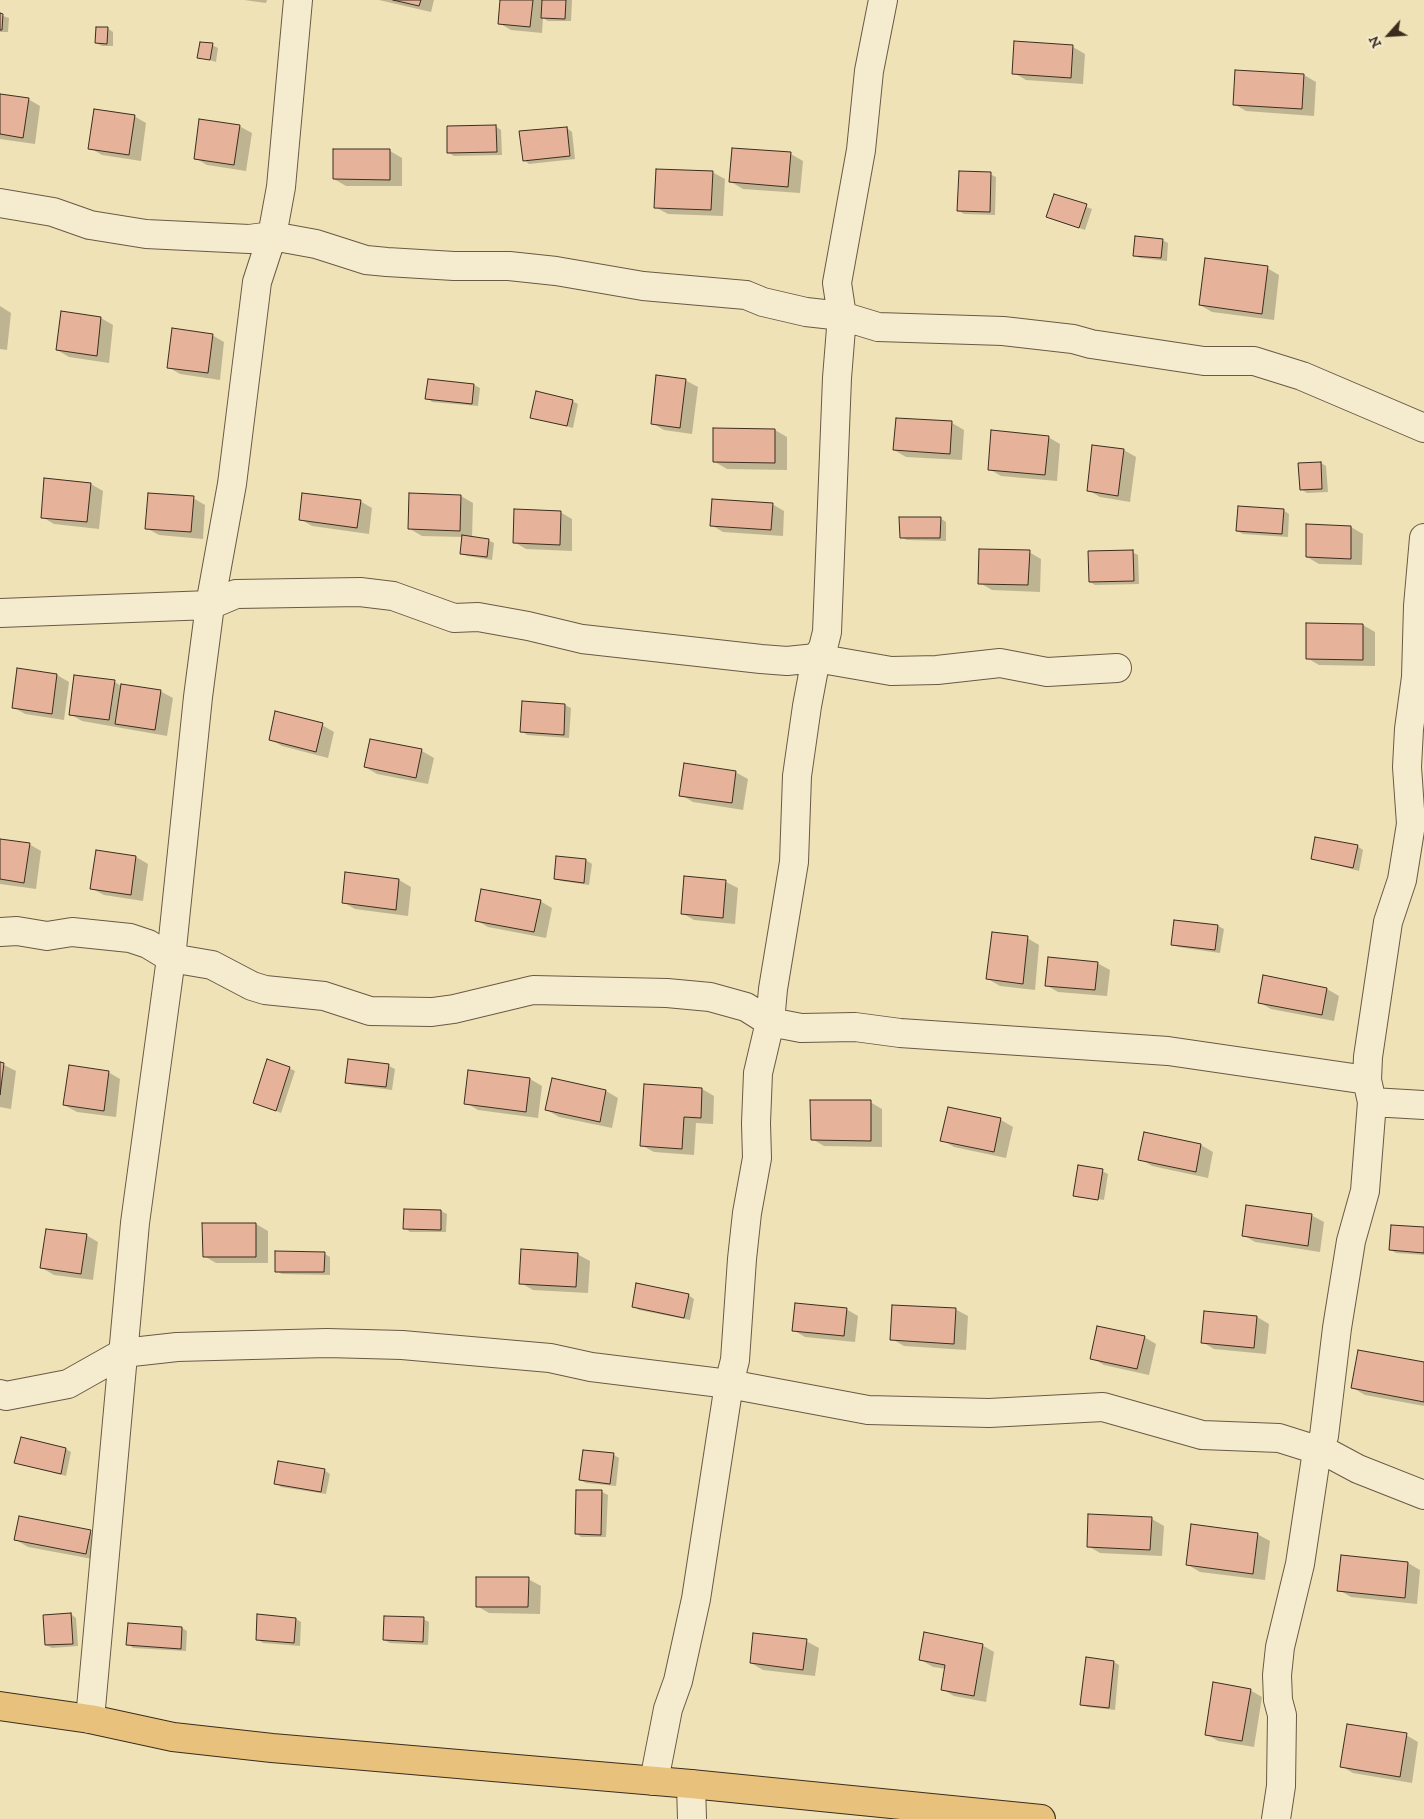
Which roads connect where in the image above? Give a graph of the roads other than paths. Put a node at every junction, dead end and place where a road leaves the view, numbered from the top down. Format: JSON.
{"nodes":[{"id":1,"x":298,"y":0,"type":"edge"},
{"id":2,"x":883,"y":0,"type":"edge"},
{"id":3,"x":0,"y":203,"type":"edge"},
{"id":4,"x":272,"y":236,"type":"junction"},
{"id":5,"x":842,"y":316,"type":"junction"},
{"id":6,"x":1424,"y":428,"type":"edge"},
{"id":7,"x":1424,"y":538,"type":"edge"},
{"id":8,"x":210,"y":604,"type":"junction"},
{"id":9,"x":0,"y":613,"type":"edge"},
{"id":10,"x":816,"y":658,"type":"junction"},
{"id":11,"x":1117,"y":668,"type":"dead end"},
{"id":12,"x":1418,"y":826,"type":"edge"},
{"id":13,"x":0,"y":932,"type":"edge"},
{"id":14,"x":172,"y":958,"type":"junction"},
{"id":15,"x":770,"y":1022,"type":"junction"},
{"id":16,"x":1370,"y":1091,"type":"junction"},
{"id":17,"x":1424,"y":1106,"type":"edge"},
{"id":18,"x":123,"y":1353,"type":"junction"},
{"id":19,"x":729,"y":1384,"type":"junction"},
{"id":20,"x":0,"y":1394,"type":"edge"},
{"id":21,"x":1317,"y":1451,"type":"junction"},
{"id":22,"x":1424,"y":1495,"type":"edge"},
{"id":23,"x":0,"y":1706,"type":"edge"},
{"id":24,"x":90,"y":1720,"type":"junction"},
{"id":25,"x":654,"y":1781,"type":"junction"},
{"id":26,"x":691,"y":1784,"type":"junction"},
{"id":27,"x":692,"y":1819,"type":"edge"},
{"id":28,"x":1041,"y":1819,"type":"edge"},
{"id":29,"x":1276,"y":1819,"type":"edge"}],
"edges":[{"from":1,"to":4,"type":"street"},
{"from":2,"to":5,"type":"street"},
{"from":3,"to":4,"type":"street"},
{"from":4,"to":5,"type":"street"},
{"from":4,"to":8,"type":"street"},
{"from":5,"to":6,"type":"street"},
{"from":5,"to":10,"type":"street"},
{"from":7,"to":12,"type":"street"},
{"from":8,"to":9,"type":"street"},
{"from":8,"to":10,"type":"street"},
{"from":8,"to":14,"type":"street"},
{"from":10,"to":11,"type":"street"},
{"from":10,"to":15,"type":"street"},
{"from":12,"to":16,"type":"street"},
{"from":13,"to":14,"type":"street"},
{"from":14,"to":15,"type":"street"},
{"from":14,"to":18,"type":"street"},
{"from":15,"to":16,"type":"street"},
{"from":15,"to":19,"type":"street"},
{"from":16,"to":17,"type":"street"},
{"from":16,"to":21,"type":"street"},
{"from":18,"to":19,"type":"street"},
{"from":18,"to":20,"type":"street"},
{"from":18,"to":24,"type":"street"},
{"from":19,"to":21,"type":"street"},
{"from":19,"to":25,"type":"street"},
{"from":21,"to":22,"type":"street"},
{"from":21,"to":29,"type":"street"},
{"from":23,"to":24,"type":"highway"},
{"from":24,"to":25,"type":"highway"},
{"from":25,"to":26,"type":"highway"},
{"from":26,"to":27,"type":"street"},
{"from":26,"to":28,"type":"highway"}]}
